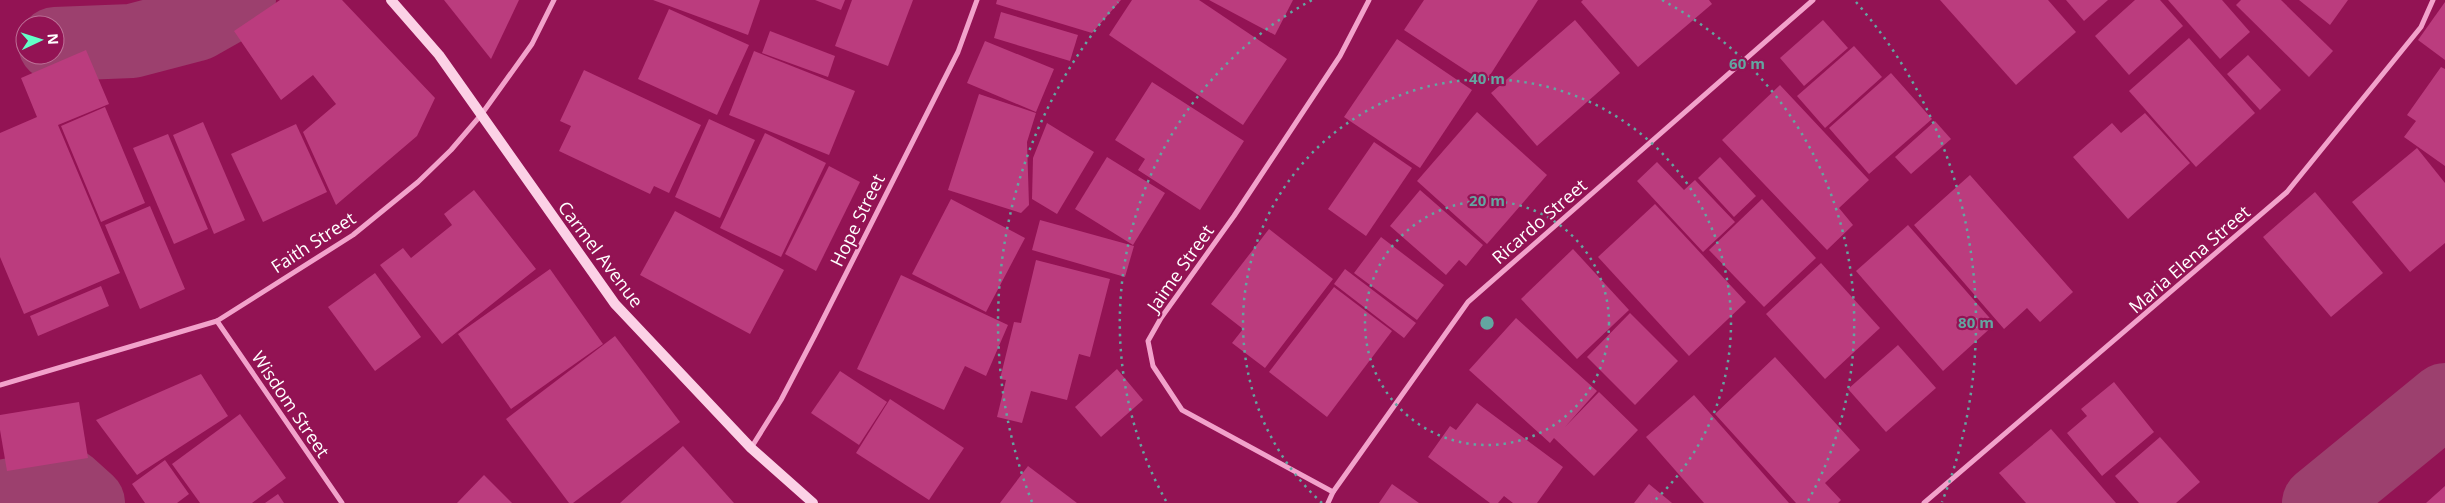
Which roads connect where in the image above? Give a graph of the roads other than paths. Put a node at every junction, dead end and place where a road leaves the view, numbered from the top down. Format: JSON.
{"nodes":[{"id":1,"x":391,"y":0,"type":"edge"},
{"id":2,"x":554,"y":0,"type":"edge"},
{"id":3,"x":978,"y":0,"type":"edge"},
{"id":4,"x":1369,"y":0,"type":"edge"},
{"id":5,"x":1813,"y":0,"type":"edge"},
{"id":6,"x":2433,"y":0,"type":"edge"},
{"id":7,"x":481,"y":115,"type":"junction"},
{"id":8,"x":217,"y":320,"type":"junction"},
{"id":9,"x":0,"y":385,"type":"edge"},
{"id":10,"x":751,"y":448,"type":"junction"},
{"id":11,"x":1333,"y":492,"type":"junction"},
{"id":12,"x":342,"y":503,"type":"edge"},
{"id":13,"x":813,"y":503,"type":"edge"},
{"id":14,"x":1328,"y":503,"type":"edge"},
{"id":15,"x":1924,"y":503,"type":"edge"}],
"edges":[{"from":1,"to":7,"type":"street","name":"Carmel Avenue"},
{"from":2,"to":7,"type":"street","name":"Faith Street"},
{"from":3,"to":10,"type":"street","name":"Hope Street"},
{"from":4,"to":11,"type":"street","name":"Jaime Street"},
{"from":5,"to":11,"type":"street","name":"Ricardo Street"},
{"from":6,"to":15,"type":"street","name":"Maria Elena Street"},
{"from":7,"to":8,"type":"street","name":"Faith Street"},
{"from":7,"to":10,"type":"street","name":"Carmel Avenue"},
{"from":8,"to":9,"type":"street","name":"Faith Street"},
{"from":8,"to":12,"type":"street","name":"Wisdom Street"},
{"from":10,"to":13,"type":"street","name":"Carmel Avenue"},
{"from":11,"to":14,"type":"street","name":"Ricardo Street"}]}
